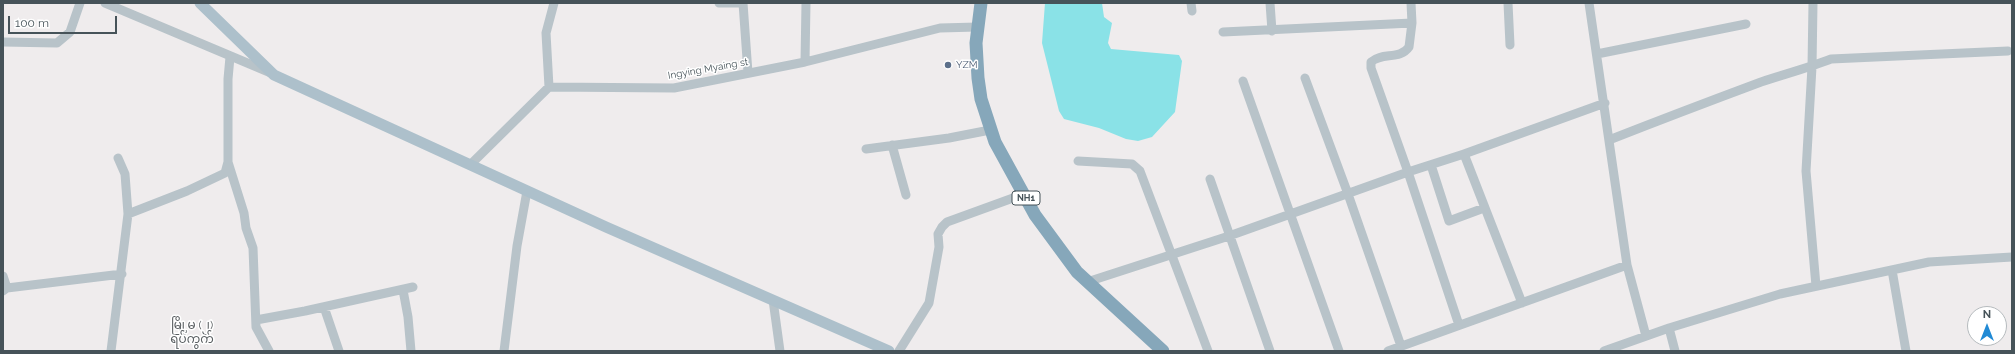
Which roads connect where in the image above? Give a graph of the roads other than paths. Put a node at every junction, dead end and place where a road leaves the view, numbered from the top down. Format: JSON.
{"nodes":[{"id":1,"x":80,"y":3,"type":"edge"},
{"id":2,"x":105,"y":3,"type":"edge"},
{"id":3,"x":200,"y":3,"type":"edge"},
{"id":4,"x":554,"y":3,"type":"edge"},
{"id":5,"x":719,"y":3,"type":"edge"},
{"id":6,"x":743,"y":3,"type":"edge"},
{"id":7,"x":806,"y":3,"type":"edge"},
{"id":8,"x":981,"y":3,"type":"edge"},
{"id":9,"x":1270,"y":3,"type":"edge"},
{"id":10,"x":1411,"y":3,"type":"edge"},
{"id":11,"x":1508,"y":3,"type":"edge"},
{"id":12,"x":1589,"y":3,"type":"edge"},
{"id":13,"x":1813,"y":3,"type":"edge"},
{"id":14,"x":1412,"y":23,"type":"junction"},
{"id":15,"x":1746,"y":24,"type":"dead end"},
{"id":16,"x":977,"y":27,"type":"junction"},
{"id":17,"x":1272,"y":30,"type":"junction"},
{"id":18,"x":1223,"y":32,"type":"dead end"},
{"id":19,"x":3,"y":42,"type":"edge"},
{"id":20,"x":1510,"y":45,"type":"dead end"},
{"id":21,"x":2008,"y":52,"type":"dead end"},
{"id":22,"x":1597,"y":54,"type":"junction"},
{"id":23,"x":230,"y":57,"type":"junction"},
{"id":24,"x":805,"y":62,"type":"junction"},
{"id":25,"x":1812,"y":67,"type":"junction"},
{"id":26,"x":748,"y":73,"type":"junction"},
{"id":27,"x":274,"y":75,"type":"junction"},
{"id":28,"x":1304,"y":78,"type":"dead end"},
{"id":29,"x":1243,"y":81,"type":"dead end"},
{"id":30,"x":549,"y":87,"type":"junction"},
{"id":31,"x":1605,"y":103,"type":"junction"},
{"id":32,"x":990,"y":130,"type":"junction"},
{"id":33,"x":1609,"y":140,"type":"junction"},
{"id":34,"x":892,"y":145,"type":"junction"},
{"id":35,"x":866,"y":149,"type":"dead end"},
{"id":36,"x":1464,"y":154,"type":"junction"},
{"id":37,"x":118,"y":158,"type":"dead end"},
{"id":38,"x":1078,"y":161,"type":"dead end"},
{"id":39,"x":228,"y":162,"type":"junction"},
{"id":40,"x":470,"y":165,"type":"junction"},
{"id":41,"x":1431,"y":165,"type":"junction"},
{"id":42,"x":1408,"y":172,"type":"junction"},
{"id":43,"x":1210,"y":179,"type":"dead end"},
{"id":44,"x":527,"y":191,"type":"junction"},
{"id":45,"x":1024,"y":194,"type":"junction"},
{"id":46,"x":1348,"y":194,"type":"junction"},
{"id":47,"x":906,"y":195,"type":"dead end"},
{"id":48,"x":1484,"y":208,"type":"junction"},
{"id":49,"x":1290,"y":213,"type":"junction"},
{"id":50,"x":128,"y":214,"type":"junction"},
{"id":51,"x":1229,"y":236,"type":"junction"},
{"id":52,"x":1172,"y":255,"type":"junction"},
{"id":53,"x":2012,"y":257,"type":"edge"},
{"id":54,"x":1627,"y":265,"type":"junction"},
{"id":55,"x":1892,"y":270,"type":"junction"},
{"id":56,"x":122,"y":274,"type":"junction"},
{"id":57,"x":3,"y":276,"type":"edge"},
{"id":58,"x":1087,"y":282,"type":"junction"},
{"id":59,"x":1816,"y":286,"type":"junction"},
{"id":60,"x":413,"y":287,"type":"dead end"},
{"id":61,"x":5,"y":290,"type":"edge"},
{"id":62,"x":403,"y":290,"type":"junction"},
{"id":63,"x":773,"y":300,"type":"junction"},
{"id":64,"x":1522,"y":303,"type":"junction"},
{"id":65,"x":324,"y":307,"type":"junction"},
{"id":66,"x":256,"y":320,"type":"junction"},
{"id":67,"x":1459,"y":325,"type":"junction"},
{"id":68,"x":1669,"y":328,"type":"junction"},
{"id":69,"x":1646,"y":336,"type":"junction"},
{"id":70,"x":1401,"y":346,"type":"junction"},
{"id":71,"x":111,"y":351,"type":"edge"},
{"id":72,"x":269,"y":351,"type":"edge"},
{"id":73,"x":339,"y":351,"type":"edge"},
{"id":74,"x":411,"y":351,"type":"edge"},
{"id":75,"x":504,"y":351,"type":"edge"},
{"id":76,"x":780,"y":351,"type":"edge"},
{"id":77,"x":889,"y":351,"type":"edge"},
{"id":78,"x":900,"y":351,"type":"edge"},
{"id":79,"x":1163,"y":351,"type":"edge"},
{"id":80,"x":1208,"y":351,"type":"edge"},
{"id":81,"x":1270,"y":351,"type":"edge"},
{"id":82,"x":1339,"y":351,"type":"edge"},
{"id":83,"x":1388,"y":351,"type":"edge"},
{"id":84,"x":1604,"y":351,"type":"edge"},
{"id":85,"x":1675,"y":351,"type":"edge"},
{"id":86,"x":1906,"y":351,"type":"edge"}],
"edges":[{"from":1,"to":19,"type":"street"},
{"from":2,"to":23,"type":"street"},
{"from":3,"to":27,"type":"main road"},
{"from":4,"to":30,"type":"street"},
{"from":5,"to":6,"type":"street"},
{"from":6,"to":26,"type":"street"},
{"from":7,"to":24,"type":"street"},
{"from":8,"to":16,"type":"highway","number":"NH1"},
{"from":9,"to":17,"type":"street"},
{"from":10,"to":14,"type":"street"},
{"from":11,"to":20,"type":"street"},
{"from":12,"to":22,"type":"street"},
{"from":13,"to":25,"type":"street"},
{"from":14,"to":17,"type":"street"},
{"from":14,"to":42,"type":"street"},
{"from":15,"to":22,"type":"street"},
{"from":16,"to":24,"type":"street","name":"Ingying Myaing st"},
{"from":16,"to":32,"type":"highway","number":"NH1"},
{"from":17,"to":18,"type":"street"},
{"from":21,"to":25,"type":"street"},
{"from":22,"to":31,"type":"street"},
{"from":23,"to":27,"type":"street"},
{"from":23,"to":39,"type":"street"},
{"from":24,"to":26,"type":"street","name":"Ingying Myaing st"},
{"from":25,"to":33,"type":"street"},
{"from":25,"to":59,"type":"street"},
{"from":26,"to":30,"type":"street","name":"Ingying Myaing st"},
{"from":27,"to":40,"type":"main road"},
{"from":28,"to":46,"type":"street"},
{"from":29,"to":49,"type":"street"},
{"from":30,"to":40,"type":"street"},
{"from":31,"to":33,"type":"street"},
{"from":31,"to":36,"type":"street"},
{"from":32,"to":34,"type":"street"},
{"from":32,"to":45,"type":"highway","number":"NH1"},
{"from":33,"to":54,"type":"street"},
{"from":34,"to":35,"type":"street"},
{"from":34,"to":47,"type":"street"},
{"from":36,"to":41,"type":"street"},
{"from":36,"to":48,"type":"street"},
{"from":37,"to":50,"type":"street"},
{"from":38,"to":52,"type":"street"},
{"from":39,"to":50,"type":"street"},
{"from":39,"to":66,"type":"street"},
{"from":40,"to":44,"type":"main road"},
{"from":41,"to":42,"type":"street"},
{"from":41,"to":48,"type":"street"},
{"from":42,"to":46,"type":"street"},
{"from":42,"to":67,"type":"street"},
{"from":43,"to":51,"type":"street"},
{"from":44,"to":63,"type":"main road"},
{"from":44,"to":75,"type":"street"},
{"from":45,"to":58,"type":"highway","number":"NH1"},
{"from":45,"to":78,"type":"street"},
{"from":46,"to":49,"type":"street"},
{"from":46,"to":70,"type":"street"},
{"from":48,"to":64,"type":"street"},
{"from":49,"to":51,"type":"street"},
{"from":49,"to":82,"type":"street"},
{"from":50,"to":56,"type":"street"},
{"from":51,"to":52,"type":"street"},
{"from":51,"to":81,"type":"street"},
{"from":52,"to":58,"type":"street"},
{"from":52,"to":80,"type":"street"},
{"from":53,"to":55,"type":"street"},
{"from":54,"to":64,"type":"street"},
{"from":54,"to":69,"type":"street"},
{"from":55,"to":59,"type":"street"},
{"from":55,"to":86,"type":"street"},
{"from":56,"to":61,"type":"street"},
{"from":56,"to":71,"type":"street"},
{"from":57,"to":61,"type":"street"},
{"from":58,"to":79,"type":"highway","number":"NH1"},
{"from":59,"to":68,"type":"street"},
{"from":60,"to":62,"type":"street"},
{"from":62,"to":65,"type":"street"},
{"from":62,"to":74,"type":"street"},
{"from":63,"to":76,"type":"street"},
{"from":63,"to":77,"type":"main road"},
{"from":64,"to":67,"type":"street"},
{"from":65,"to":66,"type":"street"},
{"from":65,"to":73,"type":"street"},
{"from":66,"to":72,"type":"street"},
{"from":67,"to":70,"type":"street"},
{"from":68,"to":69,"type":"street"},
{"from":68,"to":85,"type":"street"},
{"from":69,"to":84,"type":"street"},
{"from":70,"to":83,"type":"street"}]}
